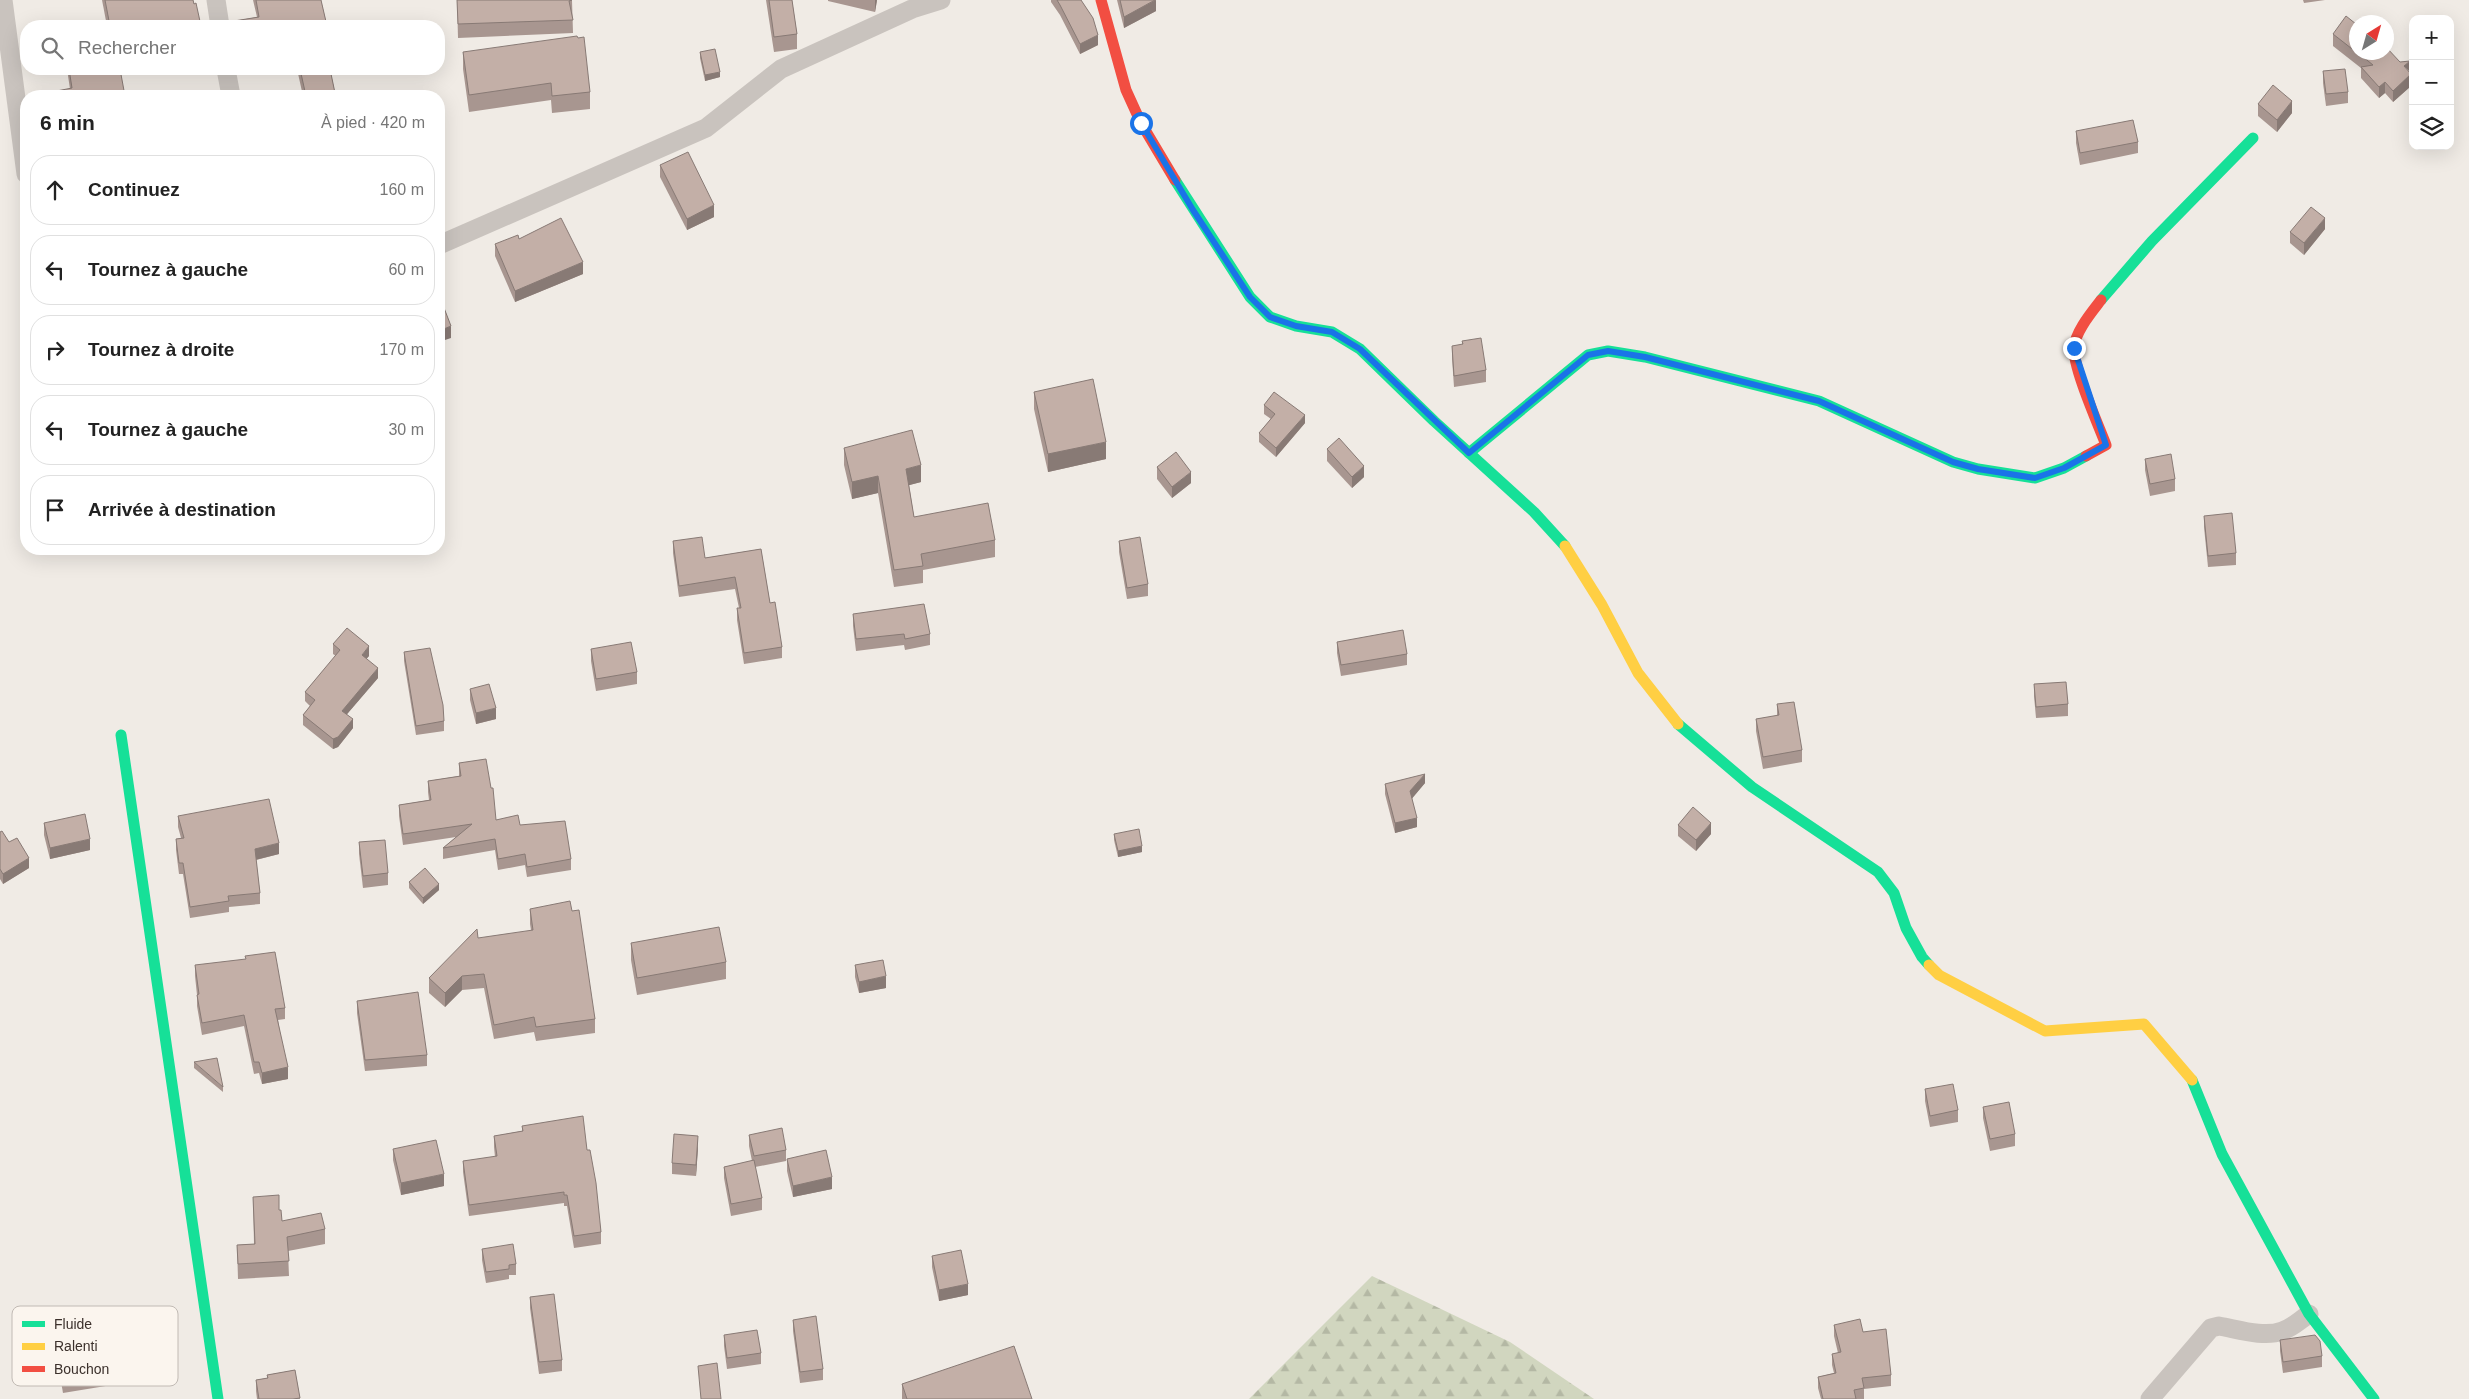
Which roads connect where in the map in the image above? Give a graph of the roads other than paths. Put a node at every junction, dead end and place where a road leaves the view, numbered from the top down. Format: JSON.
{"nodes":[{"id":1,"x":3,"y":0,"type":"edge"},
{"id":2,"x":216,"y":0,"type":"edge"},
{"id":3,"x":941,"y":0,"type":"edge"},
{"id":4,"x":1101,"y":0,"type":"edge"},
{"id":5,"x":219,"y":20,"type":"edge"},
{"id":6,"x":227,"y":75,"type":"edge"},
{"id":7,"x":230,"y":90,"type":"edge"},
{"id":8,"x":20,"y":129,"type":"edge"},
{"id":9,"x":2253,"y":138,"type":"dead end"},
{"id":10,"x":445,"y":242,"type":"edge"},
{"id":11,"x":1469,"y":453,"type":"junction"},
{"id":12,"x":121,"y":735,"type":"dead end"},
{"id":13,"x":2309,"y":1314,"type":"junction"},
{"id":14,"x":218,"y":1399,"type":"edge"},
{"id":15,"x":2150,"y":1399,"type":"edge"},
{"id":16,"x":2374,"y":1399,"type":"edge"}],
"edges":[{"from":1,"to":8,"type":"street"},
{"from":2,"to":5,"type":"street"},
{"from":3,"to":10,"type":"street"},
{"from":4,"to":11,"type":"street"},
{"from":6,"to":7,"type":"street"},
{"from":9,"to":11,"type":"street"},
{"from":11,"to":13,"type":"street"},
{"from":12,"to":14,"type":"street"},
{"from":13,"to":15,"type":"street"},
{"from":13,"to":16,"type":"street"}]}
